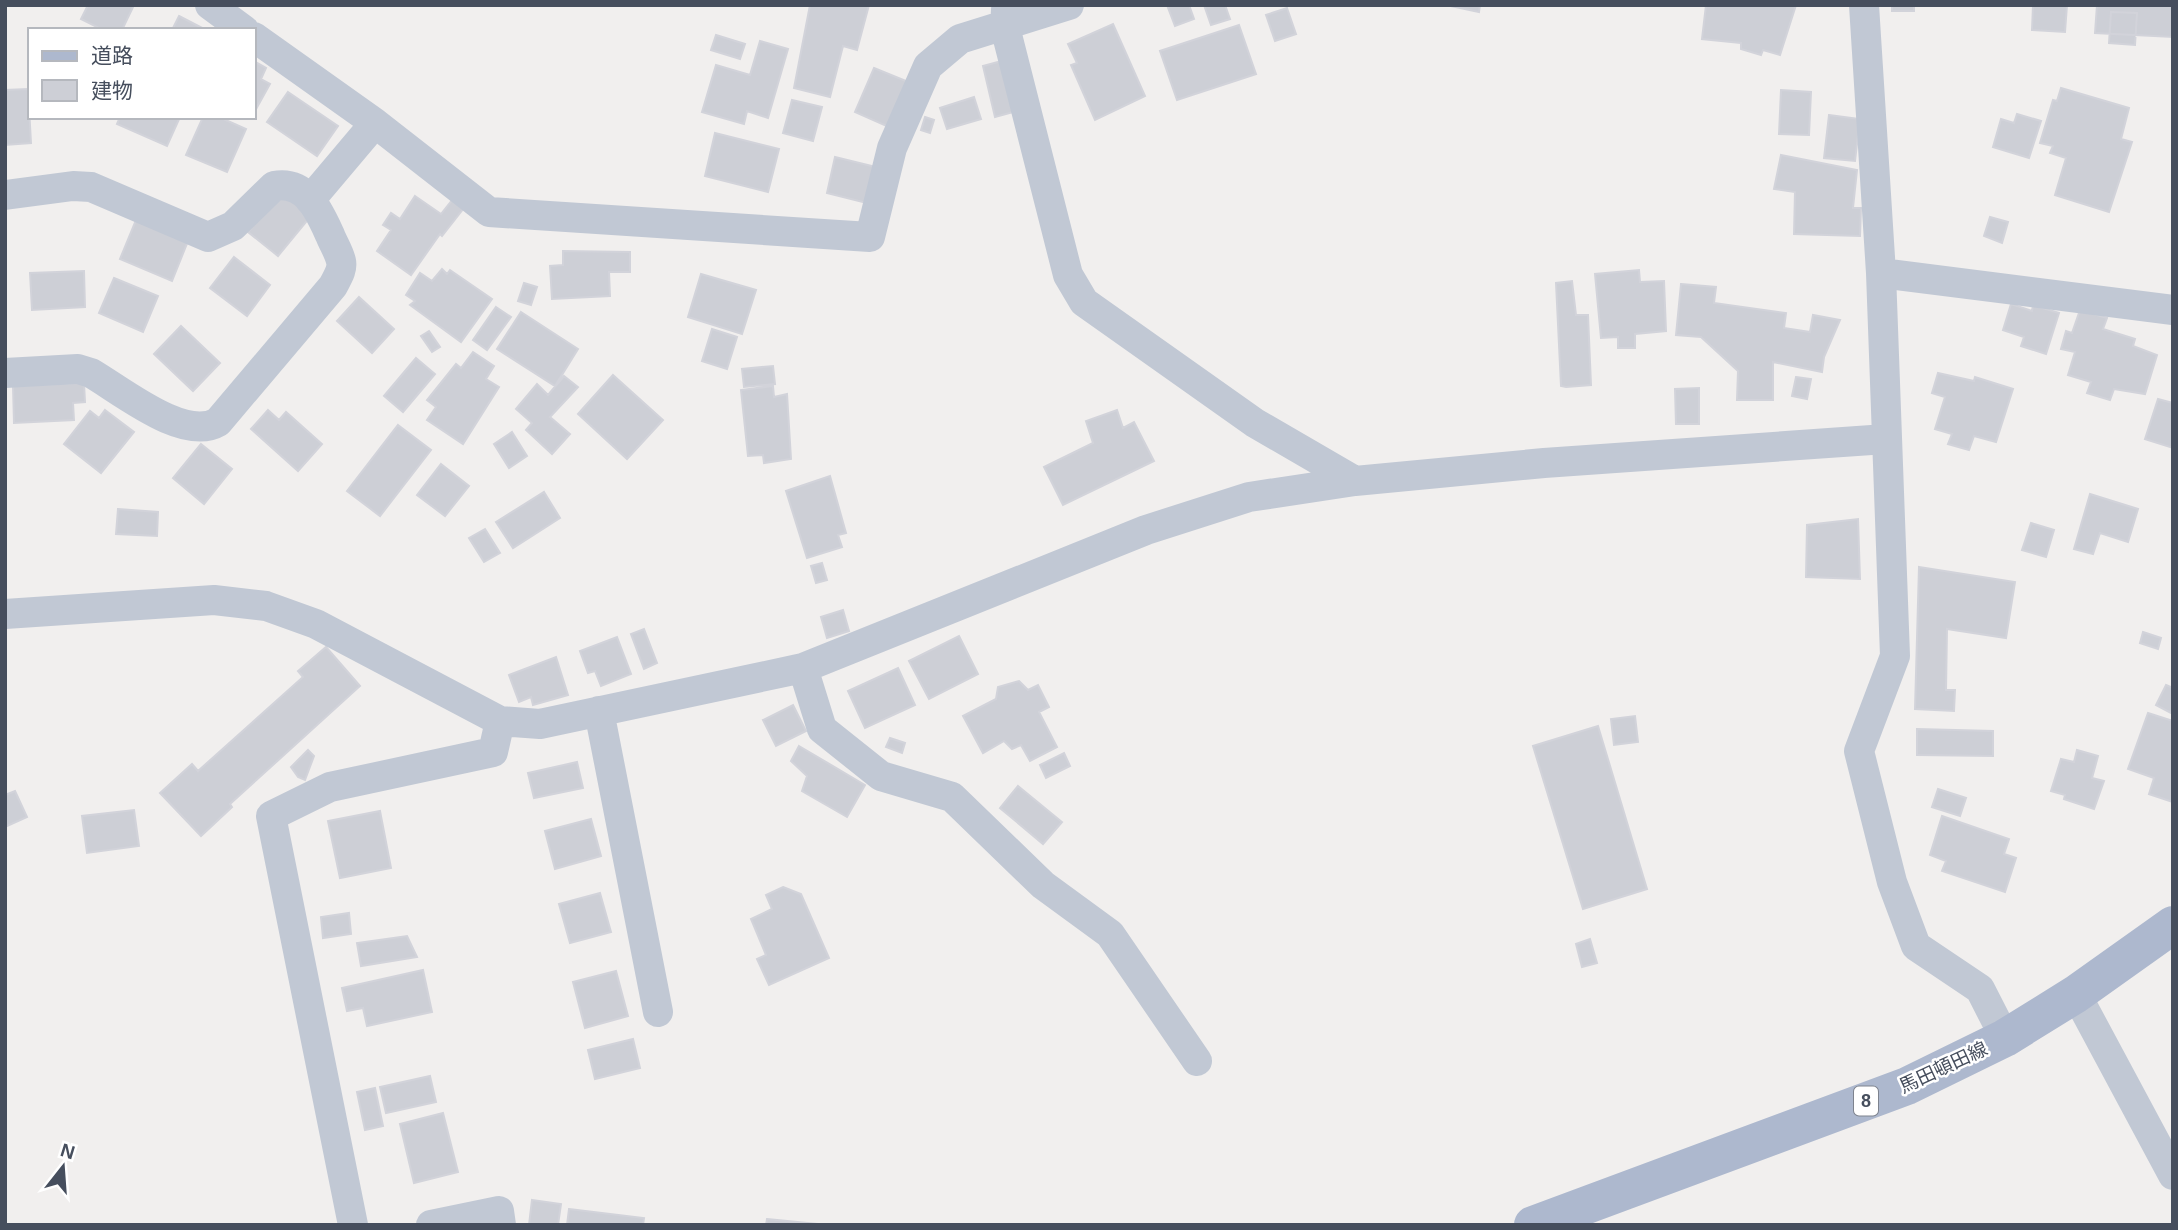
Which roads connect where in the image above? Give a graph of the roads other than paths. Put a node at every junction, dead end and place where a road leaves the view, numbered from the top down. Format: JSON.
{"nodes":[{"id":1,"x":210,"y":5,"type":"edge"},
{"id":2,"x":1069,"y":5,"type":"edge"},
{"id":3,"x":1864,"y":5,"type":"edge"},
{"id":4,"x":1006,"y":16,"type":"edge"},
{"id":5,"x":241,"y":28,"type":"edge"},
{"id":6,"x":256,"y":38,"type":"edge"},
{"id":7,"x":374,"y":123,"type":"junction"},
{"id":8,"x":5,"y":195,"type":"edge"},
{"id":9,"x":310,"y":200,"type":"junction"},
{"id":10,"x":1881,"y":273,"type":"junction"},
{"id":11,"x":2173,"y":310,"type":"edge"},
{"id":12,"x":5,"y":373,"type":"edge"},
{"id":13,"x":1886,"y":439,"type":"junction"},
{"id":14,"x":1355,"y":481,"type":"junction"},
{"id":15,"x":5,"y":614,"type":"edge"},
{"id":16,"x":803,"y":668,"type":"junction"},
{"id":17,"x":599,"y":711,"type":"junction"},
{"id":18,"x":500,"y":721,"type":"junction"},
{"id":19,"x":2173,"y":925,"type":"edge"},
{"id":20,"x":2076,"y":994,"type":"junction"},
{"id":21,"x":658,"y":1012,"type":"dead end"},
{"id":22,"x":2005,"y":1038,"type":"junction"},
{"id":23,"x":1196,"y":1061,"type":"dead end"},
{"id":24,"x":2173,"y":1175,"type":"edge"},
{"id":25,"x":353,"y":1225,"type":"edge"},
{"id":26,"x":431,"y":1225,"type":"edge"},
{"id":27,"x":501,"y":1225,"type":"edge"},
{"id":28,"x":1533,"y":1225,"type":"edge"}],
"edges":[{"from":1,"to":5,"type":"street"},
{"from":2,"to":4,"type":"street"},
{"from":3,"to":10,"type":"street"},
{"from":4,"to":7,"type":"street"},
{"from":4,"to":14,"type":"street"},
{"from":6,"to":7,"type":"street"},
{"from":7,"to":9,"type":"street"},
{"from":8,"to":9,"type":"street"},
{"from":9,"to":12,"type":"street"},
{"from":10,"to":11,"type":"street"},
{"from":10,"to":13,"type":"street"},
{"from":13,"to":14,"type":"street"},
{"from":13,"to":22,"type":"street"},
{"from":14,"to":16,"type":"street"},
{"from":15,"to":18,"type":"street"},
{"from":16,"to":17,"type":"street"},
{"from":16,"to":23,"type":"street"},
{"from":17,"to":18,"type":"street"},
{"from":17,"to":21,"type":"street"},
{"from":18,"to":25,"type":"street"},
{"from":19,"to":20,"type":"main road","name":"馬田頓田線","number":"8"},
{"from":20,"to":22,"type":"main road","name":"馬田頓田線","number":"8"},
{"from":20,"to":24,"type":"street"},
{"from":22,"to":28,"type":"main road","name":"馬田頓田線","number":"8"},
{"from":26,"to":27,"type":"street"}]}
